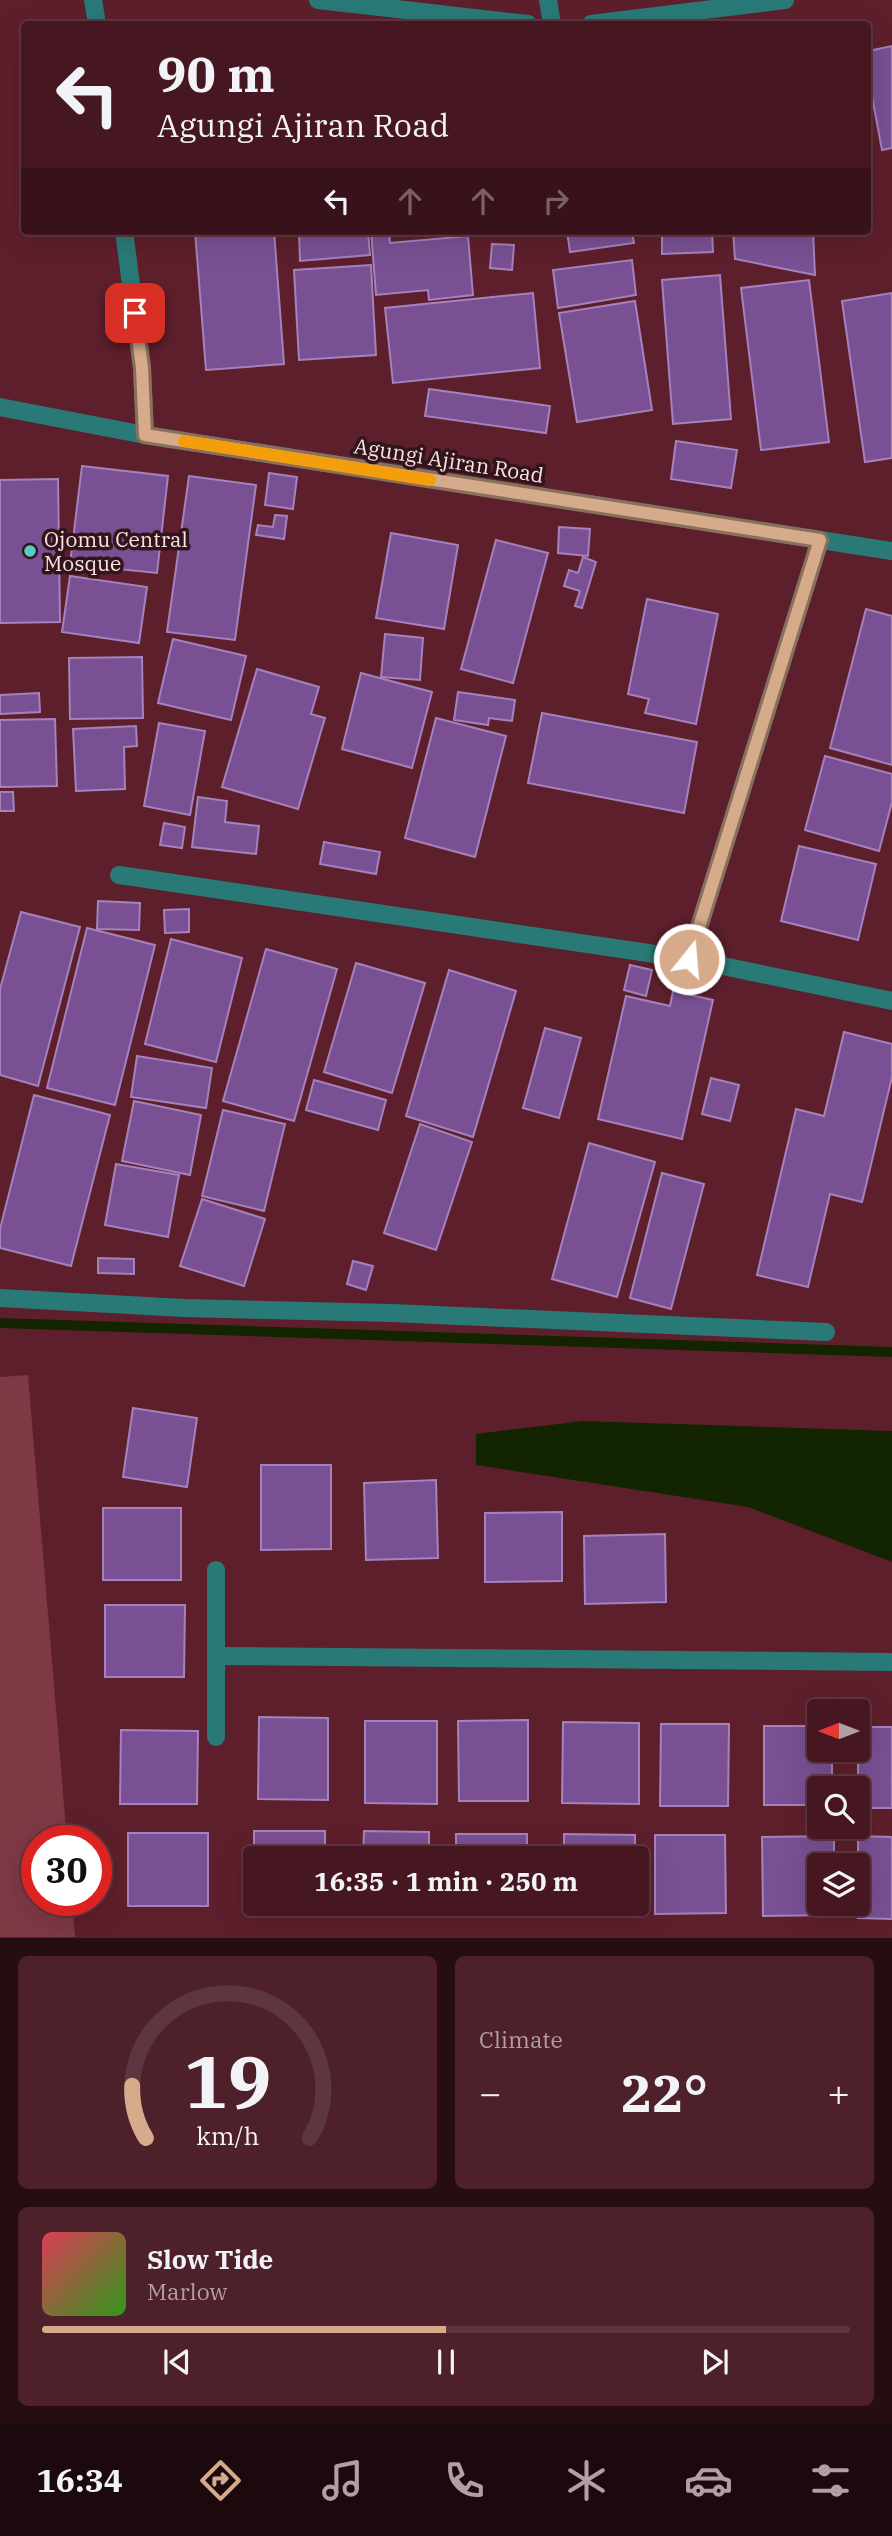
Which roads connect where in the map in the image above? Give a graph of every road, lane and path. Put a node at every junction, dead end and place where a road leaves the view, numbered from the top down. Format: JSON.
{"nodes":[{"id":1,"x":93,"y":0,"type":"edge"},
{"id":2,"x":318,"y":0,"type":"edge"},
{"id":3,"x":548,"y":0,"type":"edge"},
{"id":4,"x":785,"y":0,"type":"edge"},
{"id":5,"x":96,"y":21,"type":"edge"},
{"id":6,"x":502,"y":21,"type":"edge"},
{"id":7,"x":552,"y":21,"type":"edge"},
{"id":8,"x":615,"y":21,"type":"edge"},
{"id":9,"x":125,"y":235,"type":"edge"},
{"id":10,"x":0,"y":407,"type":"edge"},
{"id":11,"x":145,"y":435,"type":"junction"},
{"id":12,"x":820,"y":540,"type":"junction"},
{"id":13,"x":892,"y":551,"type":"edge"},
{"id":14,"x":119,"y":875,"type":"dead end"},
{"id":15,"x":689,"y":959,"type":"junction"},
{"id":16,"x":892,"y":1001,"type":"edge"},
{"id":17,"x":0,"y":1298,"type":"edge"},
{"id":18,"x":826,"y":1332,"type":"dead end"},
{"id":19,"x":216,"y":1570,"type":"dead end"},
{"id":20,"x":216,"y":1656,"type":"junction"},
{"id":21,"x":892,"y":1662,"type":"edge"},
{"id":22,"x":216,"y":1737,"type":"dead end"}],
"edges":[{"from":1,"to":5,"type":"street"},
{"from":2,"to":6,"type":"street"},
{"from":3,"to":7,"type":"street"},
{"from":4,"to":8,"type":"street"},
{"from":9,"to":11,"type":"street"},
{"from":10,"to":11,"type":"street","name":"Agungi Ajiran Road"},
{"from":11,"to":12,"type":"street","name":"Agungi Ajiran Road"},
{"from":12,"to":13,"type":"street","name":"Agungi Ajiran Road"},
{"from":12,"to":15,"type":"street"},
{"from":14,"to":15,"type":"street"},
{"from":15,"to":16,"type":"street"},
{"from":17,"to":18,"type":"street"},
{"from":19,"to":20,"type":"street"},
{"from":20,"to":21,"type":"street"},
{"from":20,"to":22,"type":"street"}]}
